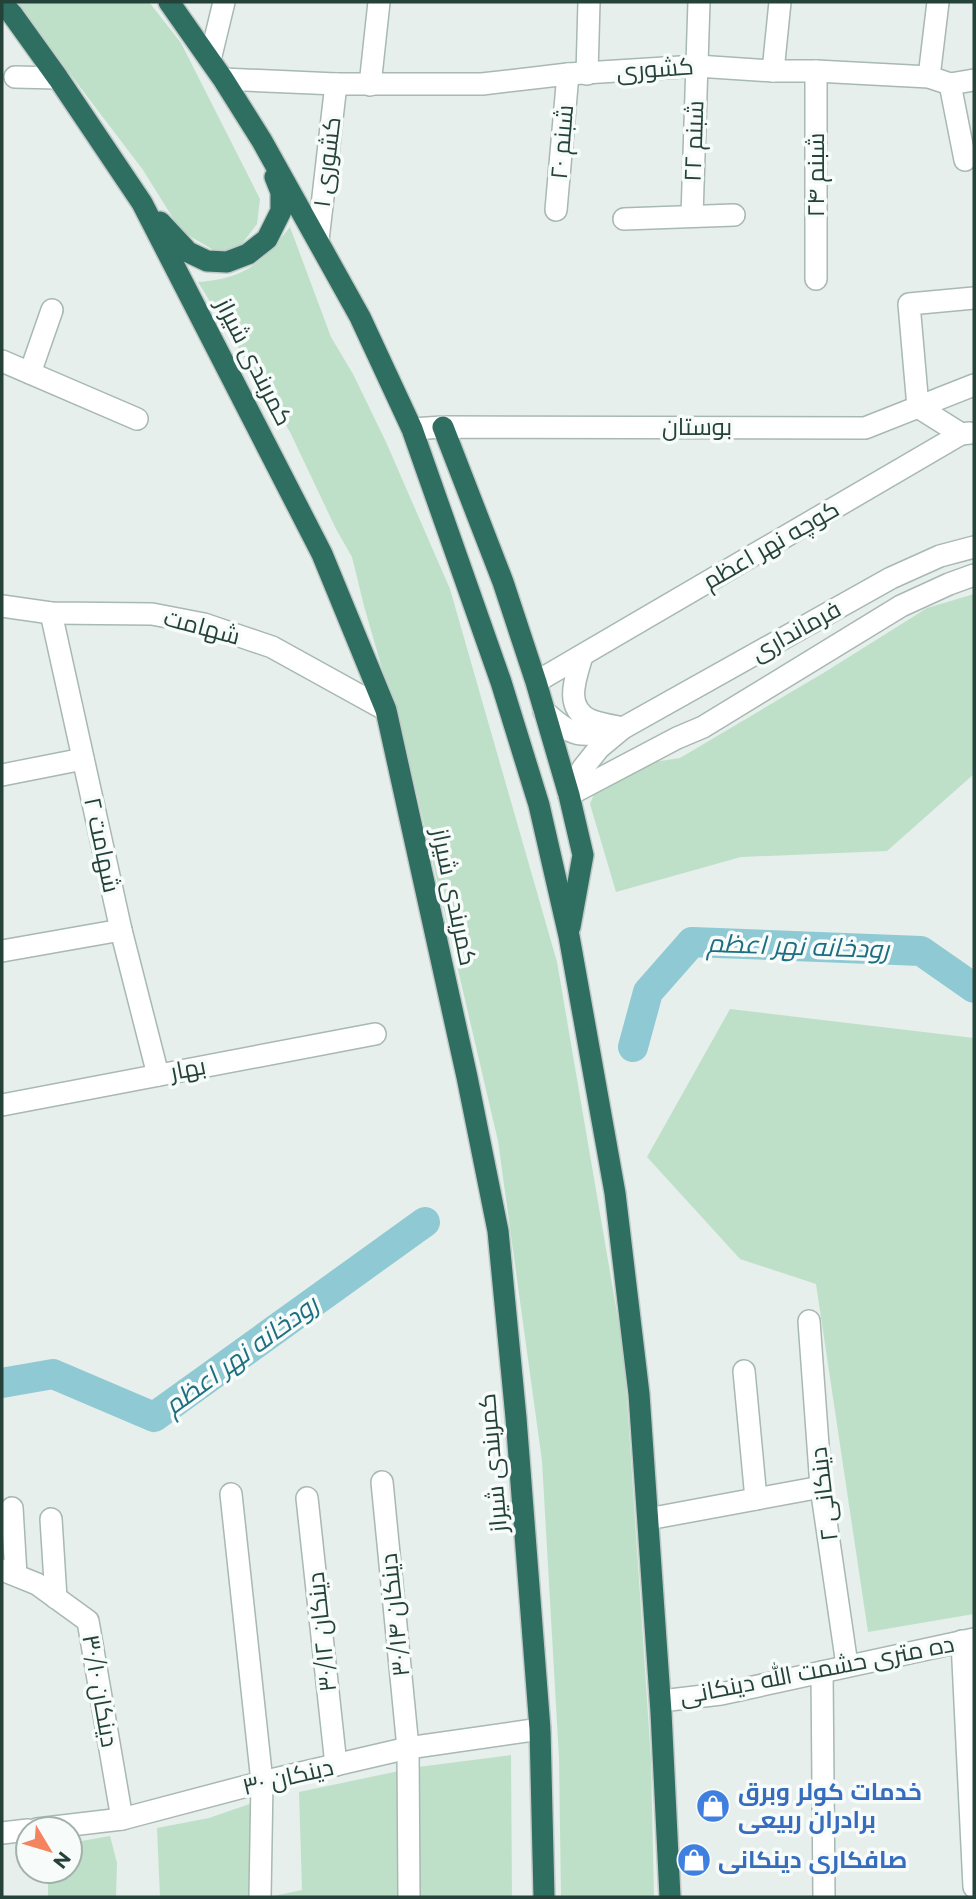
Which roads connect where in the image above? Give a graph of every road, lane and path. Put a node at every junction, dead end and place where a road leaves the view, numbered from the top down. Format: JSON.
{"nodes":[{"id":1,"x":169,"y":2,"type":"edge"},
{"id":2,"x":225,"y":2,"type":"edge"},
{"id":3,"x":379,"y":2,"type":"edge"},
{"id":4,"x":589,"y":2,"type":"edge"},
{"id":5,"x":699,"y":2,"type":"edge"},
{"id":6,"x":780,"y":2,"type":"edge"},
{"id":7,"x":938,"y":2,"type":"edge"},
{"id":8,"x":2,"y":3,"type":"edge"},
{"id":9,"x":210,"y":60,"type":"junction"},
{"id":10,"x":697,"y":66,"type":"junction"},
{"id":11,"x":773,"y":71,"type":"junction"},
{"id":12,"x":816,"y":71,"type":"junction"},
{"id":13,"x":578,"y":74,"type":"junction"},
{"id":14,"x":6,"y":76,"type":"edge"},
{"id":15,"x":929,"y":77,"type":"junction"},
{"id":16,"x":58,"y":78,"type":"junction"},
{"id":17,"x":223,"y":79,"type":"junction"},
{"id":18,"x":974,"y":80,"type":"edge"},
{"id":19,"x":336,"y":84,"type":"junction"},
{"id":20,"x":950,"y":84,"type":"junction"},
{"id":21,"x":370,"y":85,"type":"junction"},
{"id":22,"x":262,"y":141,"type":"junction"},
{"id":23,"x":965,"y":160,"type":"dead end"},
{"id":24,"x":142,"y":203,"type":"junction"},
{"id":25,"x":556,"y":210,"type":"dead end"},
{"id":26,"x":734,"y":215,"type":"dead end"},
{"id":27,"x":692,"y":216,"type":"junction"},
{"id":28,"x":624,"y":219,"type":"dead end"},
{"id":29,"x":318,"y":240,"type":"junction"},
{"id":30,"x":816,"y":279,"type":"dead end"},
{"id":31,"x":974,"y":298,"type":"edge"},
{"id":32,"x":52,"y":310,"type":"dead end"},
{"id":33,"x":2,"y":361,"type":"edge"},
{"id":34,"x":30,"y":373,"type":"junction"},
{"id":35,"x":974,"y":385,"type":"edge"},
{"id":36,"x":918,"y":407,"type":"junction"},
{"id":37,"x":137,"y":419,"type":"dead end"},
{"id":38,"x":443,"y":427,"type":"junction"},
{"id":39,"x":412,"y":429,"type":"junction"},
{"id":40,"x":967,"y":434,"type":"edge"},
{"id":41,"x":974,"y":547,"type":"edge"},
{"id":42,"x":974,"y":575,"type":"edge"},
{"id":43,"x":2,"y":606,"type":"edge"},
{"id":44,"x":51,"y":613,"type":"junction"},
{"id":45,"x":582,"y":656,"type":"junction"},
{"id":46,"x":536,"y":682,"type":"junction"},
{"id":47,"x":386,"y":710,"type":"junction"},
{"id":48,"x":544,"y":711,"type":"junction"},
{"id":49,"x":623,"y":728,"type":"junction"},
{"id":50,"x":83,"y":759,"type":"junction"},
{"id":51,"x":2,"y":775,"type":"edge"},
{"id":52,"x":569,"y":795,"type":"junction"},
{"id":53,"x":121,"y":930,"type":"junction"},
{"id":54,"x":569,"y":936,"type":"junction"},
{"id":55,"x":2,"y":951,"type":"edge"},
{"id":56,"x":375,"y":1034,"type":"dead end"},
{"id":57,"x":158,"y":1075,"type":"junction"},
{"id":58,"x":2,"y":1105,"type":"edge"},
{"id":59,"x":809,"y":1321,"type":"dead end"},
{"id":60,"x":744,"y":1371,"type":"dead end"},
{"id":61,"x":382,"y":1482,"type":"dead end"},
{"id":62,"x":821,"y":1487,"type":"junction"},
{"id":63,"x":231,"y":1494,"type":"dead end"},
{"id":64,"x":307,"y":1499,"type":"dead end"},
{"id":65,"x":757,"y":1499,"type":"junction"},
{"id":66,"x":12,"y":1508,"type":"dead end"},
{"id":67,"x":51,"y":1519,"type":"dead end"},
{"id":68,"x":648,"y":1520,"type":"junction"},
{"id":69,"x":9,"y":1573,"type":"edge"},
{"id":70,"x":56,"y":1598,"type":"junction"},
{"id":71,"x":968,"y":1640,"type":"edge"},
{"id":72,"x":847,"y":1665,"type":"junction"},
{"id":73,"x":822,"y":1672,"type":"junction"},
{"id":74,"x":661,"y":1701,"type":"junction"},
{"id":75,"x":540,"y":1729,"type":"junction"},
{"id":76,"x":408,"y":1748,"type":"junction"},
{"id":77,"x":336,"y":1765,"type":"junction"},
{"id":78,"x":262,"y":1782,"type":"junction"},
{"id":79,"x":122,"y":1819,"type":"junction"},
{"id":80,"x":84,"y":1823,"type":"edge"},
{"id":81,"x":974,"y":1887,"type":"edge"},
{"id":82,"x":260,"y":1897,"type":"edge"},
{"id":83,"x":409,"y":1897,"type":"edge"},
{"id":84,"x":544,"y":1897,"type":"edge"},
{"id":85,"x":670,"y":1897,"type":"edge"},
{"id":86,"x":824,"y":1897,"type":"edge"}],
"edges":[{"from":1,"to":9,"type":"highway"},
{"from":2,"to":9,"type":"street"},
{"from":3,"to":21,"type":"street"},
{"from":4,"to":13,"type":"street","name":"۲۰ شبنم"},
{"from":5,"to":10,"type":"street","name":"۲۲ شبنم"},
{"from":6,"to":11,"type":"street"},
{"from":7,"to":15,"type":"street"},
{"from":8,"to":16,"type":"highway","name":"کمربندی شیراز"},
{"from":9,"to":17,"type":"highway"},
{"from":10,"to":11,"type":"street","name":"کشوری"},
{"from":10,"to":13,"type":"street","name":"کشوری"},
{"from":10,"to":27,"type":"street","name":"۲۲ شبنم"},
{"from":11,"to":12,"type":"street","name":"کشوری"},
{"from":12,"to":15,"type":"street","name":"کشوری"},
{"from":12,"to":30,"type":"street","name":"۲۴ شبنم"},
{"from":13,"to":21,"type":"street","name":"کشوری"},
{"from":13,"to":25,"type":"street","name":"۲۰ شبنم"},
{"from":14,"to":16,"type":"street"},
{"from":15,"to":20,"type":"street","name":"کشوری"},
{"from":16,"to":24,"type":"highway","name":"کمربندی شیراز"},
{"from":17,"to":19,"type":"street","name":"کشوری"},
{"from":17,"to":22,"type":"highway"},
{"from":18,"to":20,"type":"street","name":"کشوری"},
{"from":19,"to":21,"type":"street","name":"کشوری"},
{"from":19,"to":29,"type":"street","name":"۱ کشوری"},
{"from":20,"to":23,"type":"street"},
{"from":22,"to":24,"type":"highway"},
{"from":22,"to":29,"type":"highway"},
{"from":24,"to":47,"type":"highway","name":"کمربندی شیراز"},
{"from":26,"to":27,"type":"street"},
{"from":27,"to":28,"type":"street"},
{"from":29,"to":39,"type":"highway"},
{"from":31,"to":36,"type":"street"},
{"from":32,"to":34,"type":"street"},
{"from":33,"to":34,"type":"street"},
{"from":34,"to":37,"type":"street"},
{"from":35,"to":36,"type":"street","name":"بوستان"},
{"from":36,"to":38,"type":"street","name":"بوستان"},
{"from":36,"to":40,"type":"street"},
{"from":38,"to":39,"type":"street","name":"بوستان"},
{"from":38,"to":46,"type":"highway"},
{"from":39,"to":54,"type":"highway"},
{"from":40,"to":45,"type":"street","name":"کوچه نهر اعظم"},
{"from":41,"to":49,"type":"street","name":"فرمانداری"},
{"from":42,"to":52,"type":"street"},
{"from":43,"to":44,"type":"street","name":"شهامت"},
{"from":44,"to":47,"type":"street","name":"شهامت"},
{"from":44,"to":50,"type":"street","name":"۲ شهامت"},
{"from":45,"to":46,"type":"street","name":"کوچه نهر اعظم"},
{"from":45,"to":49,"type":"street"},
{"from":46,"to":48,"type":"highway"},
{"from":47,"to":75,"type":"highway","name":"کمربندی شیراز"},
{"from":48,"to":49,"type":"street","name":"فرمانداری"},
{"from":48,"to":52,"type":"highway"},
{"from":49,"to":52,"type":"street","name":"فرمانداری"},
{"from":50,"to":51,"type":"street"},
{"from":50,"to":53,"type":"street","name":"۲ شهامت"},
{"from":52,"to":54,"type":"highway"},
{"from":53,"to":55,"type":"street"},
{"from":53,"to":57,"type":"street","name":"۲ شهامت"},
{"from":54,"to":68,"type":"highway"},
{"from":56,"to":57,"type":"street","name":"بهار"},
{"from":57,"to":58,"type":"street","name":"بهار"},
{"from":59,"to":62,"type":"street","name":"۲ دینکانی"},
{"from":60,"to":65,"type":"street"},
{"from":61,"to":76,"type":"street","name":"۳۰/۱۴ دینکان"},
{"from":62,"to":65,"type":"street"},
{"from":62,"to":72,"type":"street","name":"۲ دینکانی"},
{"from":63,"to":78,"type":"street"},
{"from":64,"to":77,"type":"street","name":"۳۰/۱۲ دینکان"},
{"from":65,"to":68,"type":"street"},
{"from":66,"to":69,"type":"street"},
{"from":67,"to":70,"type":"street"},
{"from":68,"to":74,"type":"highway"},
{"from":69,"to":70,"type":"street","name":"۳۰/۱۰ دینکان"},
{"from":70,"to":79,"type":"street","name":"۳۰/۱۰ دینکان"},
{"from":71,"to":72,"type":"street","name":"ده متری حشمت الله دینکانی"},
{"from":71,"to":81,"type":"street"},
{"from":72,"to":73,"type":"street","name":"ده متری حشمت الله دینکانی"},
{"from":73,"to":74,"type":"street","name":"ده متری حشمت الله دینکانی"},
{"from":73,"to":86,"type":"street"},
{"from":74,"to":85,"type":"highway"},
{"from":75,"to":76,"type":"street","name":"۳۰ دینکان"},
{"from":75,"to":84,"type":"highway","name":"کمربندی شیراز"},
{"from":76,"to":77,"type":"street","name":"۳۰ دینکان"},
{"from":76,"to":83,"type":"street","name":"۳۰/۱۴ دینکان"},
{"from":77,"to":78,"type":"street","name":"۳۰ دینکان"},
{"from":78,"to":79,"type":"street","name":"۳۰ دینکان"},
{"from":78,"to":82,"type":"street"},
{"from":79,"to":80,"type":"street","name":"۳۰ دینکان"}]}
